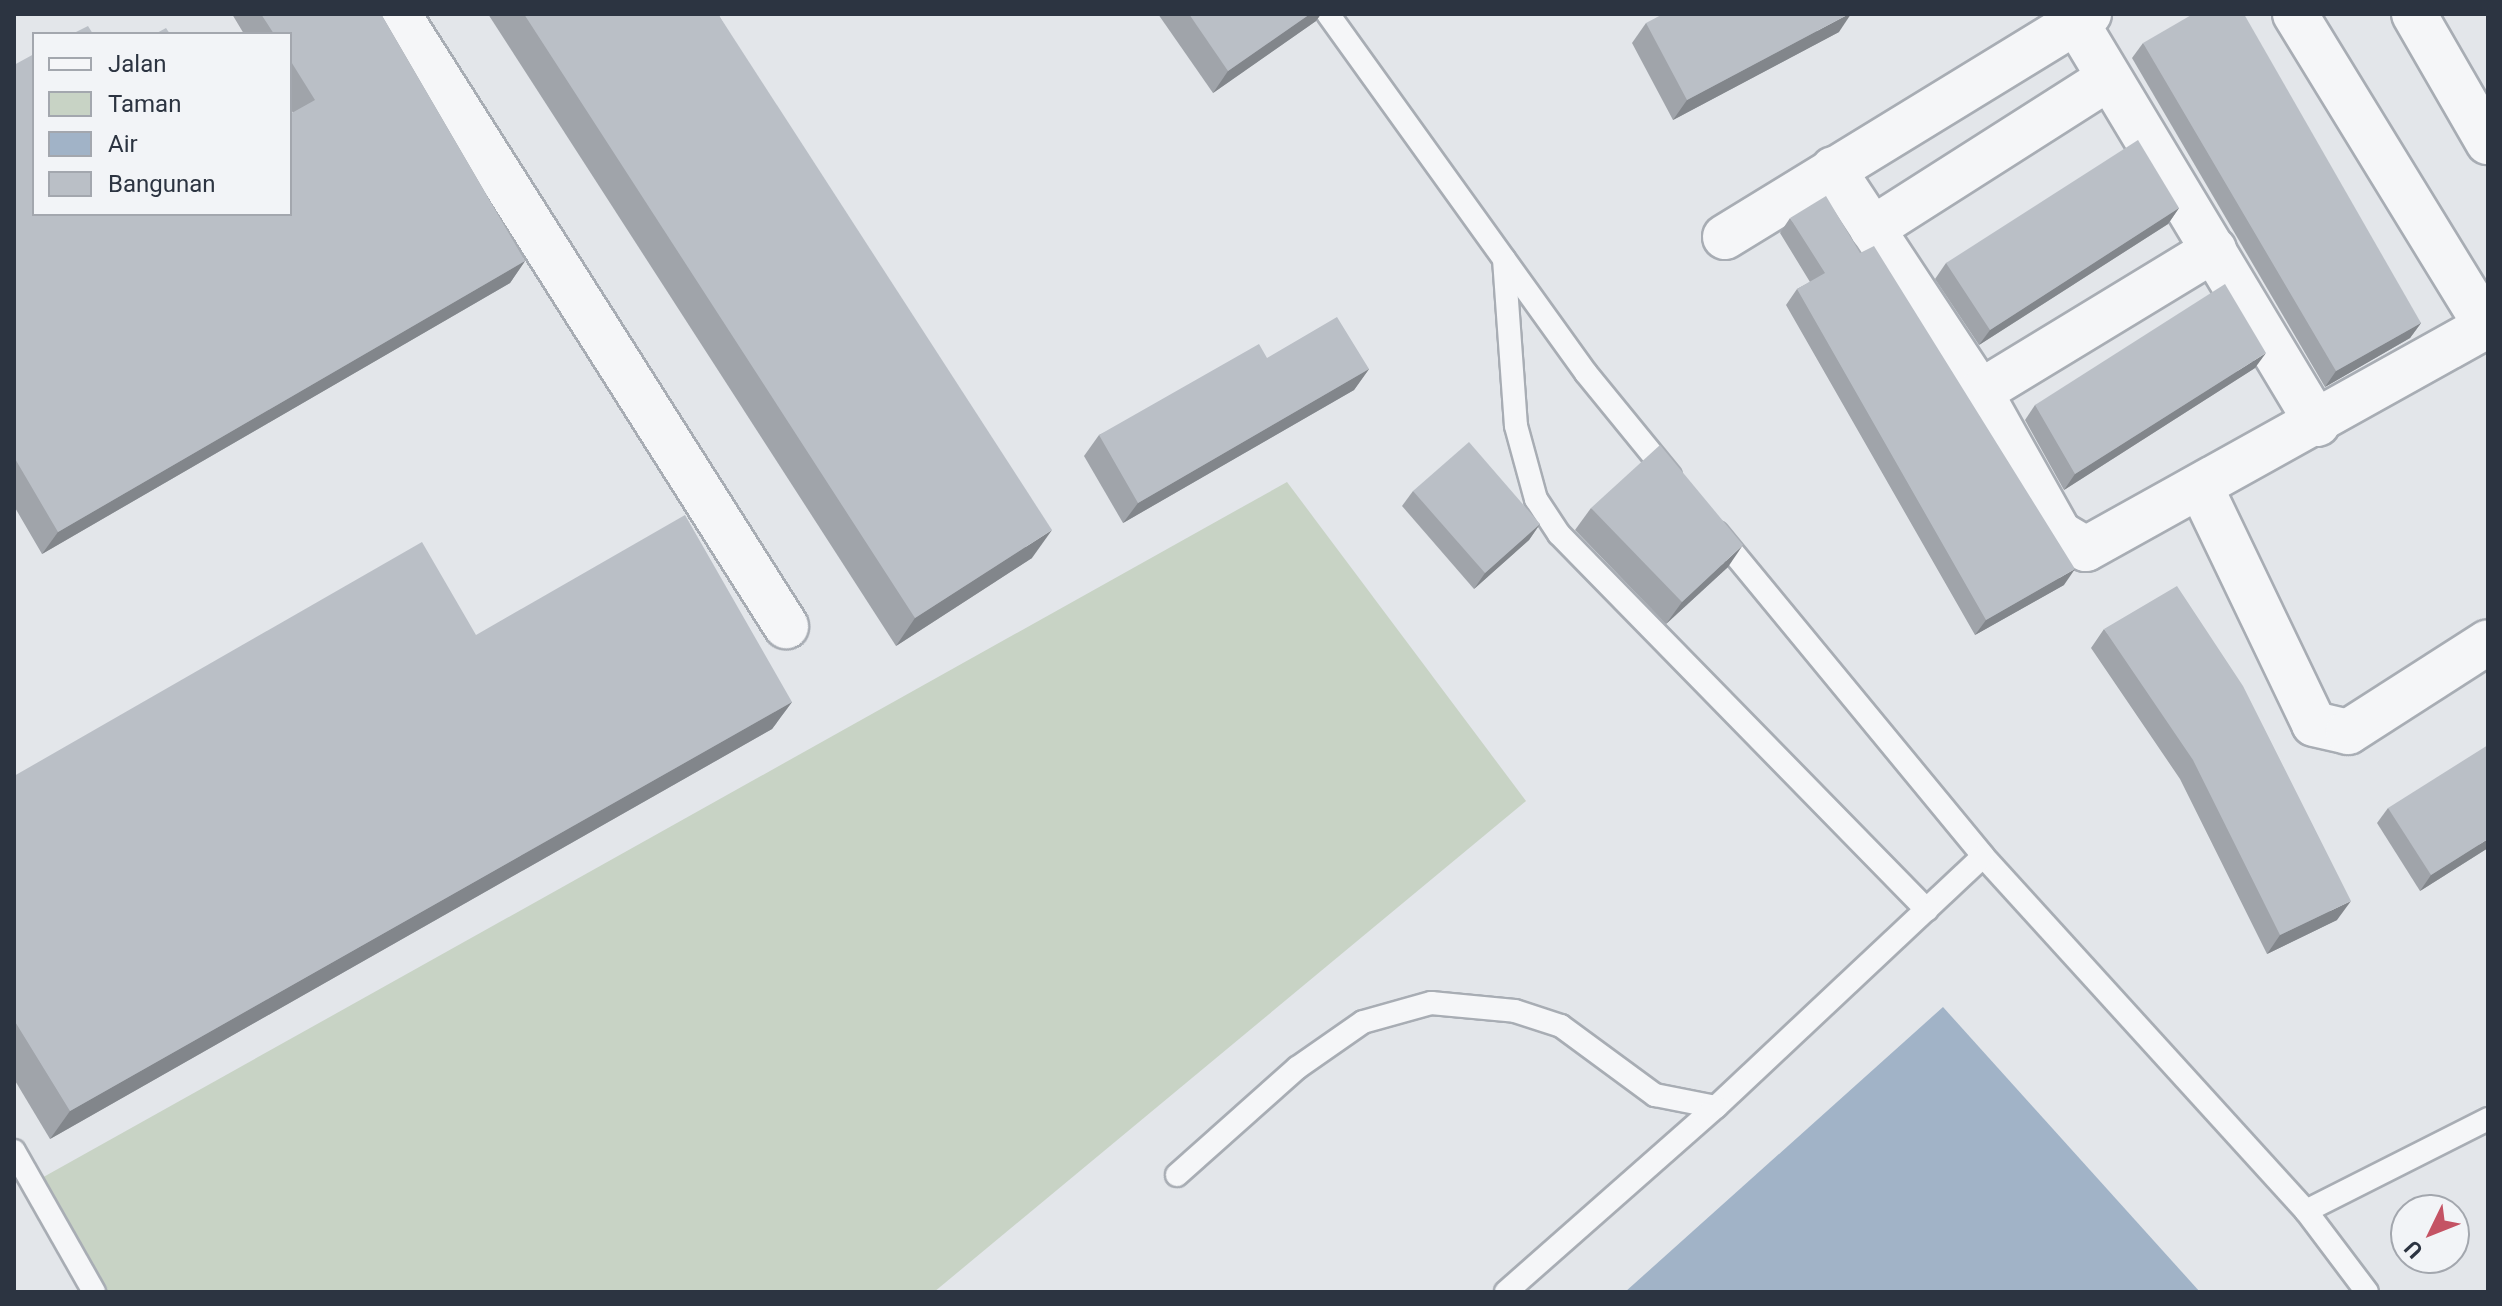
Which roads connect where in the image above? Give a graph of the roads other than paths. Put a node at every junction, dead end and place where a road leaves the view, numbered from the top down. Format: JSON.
{"nodes":[{"id":1,"x":398,"y":14,"type":"edge"},
{"id":2,"x":1328,"y":14,"type":"edge"},
{"id":3,"x":2295,"y":14,"type":"edge"},
{"id":4,"x":2414,"y":14,"type":"edge"},
{"id":5,"x":2083,"y":18,"type":"edge"},
{"id":6,"x":2109,"y":78,"type":"junction"},
{"id":7,"x":2488,"y":142,"type":"edge"},
{"id":8,"x":1833,"y":169,"type":"junction"},
{"id":9,"x":1872,"y":229,"type":"junction"},
{"id":10,"x":1725,"y":237,"type":"dead end"},
{"id":11,"x":2214,"y":250,"type":"junction"},
{"id":12,"x":1504,"y":258,"type":"junction"},
{"id":13,"x":2487,"y":326,"type":"edge"},
{"id":14,"x":1980,"y":392,"type":"junction"},
{"id":15,"x":2318,"y":424,"type":"junction"},
{"id":16,"x":2202,"y":490,"type":"junction"},
{"id":17,"x":1685,"y":494,"type":"edge"},
{"id":18,"x":1705,"y":518,"type":"edge"},
{"id":19,"x":786,"y":626,"type":"dead end"},
{"id":20,"x":2488,"y":642,"type":"edge"},
{"id":21,"x":1983,"y":856,"type":"junction"},
{"id":22,"x":1927,"y":910,"type":"junction"},
{"id":23,"x":1716,"y":1107,"type":"junction"},
{"id":24,"x":2488,"y":1119,"type":"edge"},
{"id":25,"x":14,"y":1151,"type":"edge"},
{"id":26,"x":1177,"y":1175,"type":"dead end"},
{"id":27,"x":2306,"y":1211,"type":"junction"},
{"id":28,"x":94,"y":1292,"type":"edge"},
{"id":29,"x":1506,"y":1292,"type":"edge"},
{"id":30,"x":2367,"y":1292,"type":"edge"}],
"edges":[{"from":1,"to":19,"type":"street"},
{"from":2,"to":12,"type":"lane"},
{"from":3,"to":13,"type":"street"},
{"from":4,"to":7,"type":"street"},
{"from":5,"to":6,"type":"street"},
{"from":5,"to":8,"type":"street"},
{"from":6,"to":9,"type":"street"},
{"from":6,"to":11,"type":"street"},
{"from":8,"to":9,"type":"street"},
{"from":8,"to":10,"type":"street"},
{"from":9,"to":14,"type":"street"},
{"from":11,"to":14,"type":"street"},
{"from":11,"to":15,"type":"street"},
{"from":12,"to":17,"type":"lane"},
{"from":12,"to":22,"type":"lane"},
{"from":13,"to":15,"type":"street"},
{"from":14,"to":16,"type":"street"},
{"from":15,"to":16,"type":"street"},
{"from":16,"to":20,"type":"street"},
{"from":18,"to":21,"type":"lane"},
{"from":21,"to":22,"type":"lane"},
{"from":21,"to":27,"type":"lane"},
{"from":22,"to":23,"type":"lane"},
{"from":23,"to":26,"type":"lane"},
{"from":23,"to":29,"type":"lane"},
{"from":24,"to":27,"type":"lane"},
{"from":25,"to":28,"type":"lane"},
{"from":27,"to":30,"type":"lane"}]}
